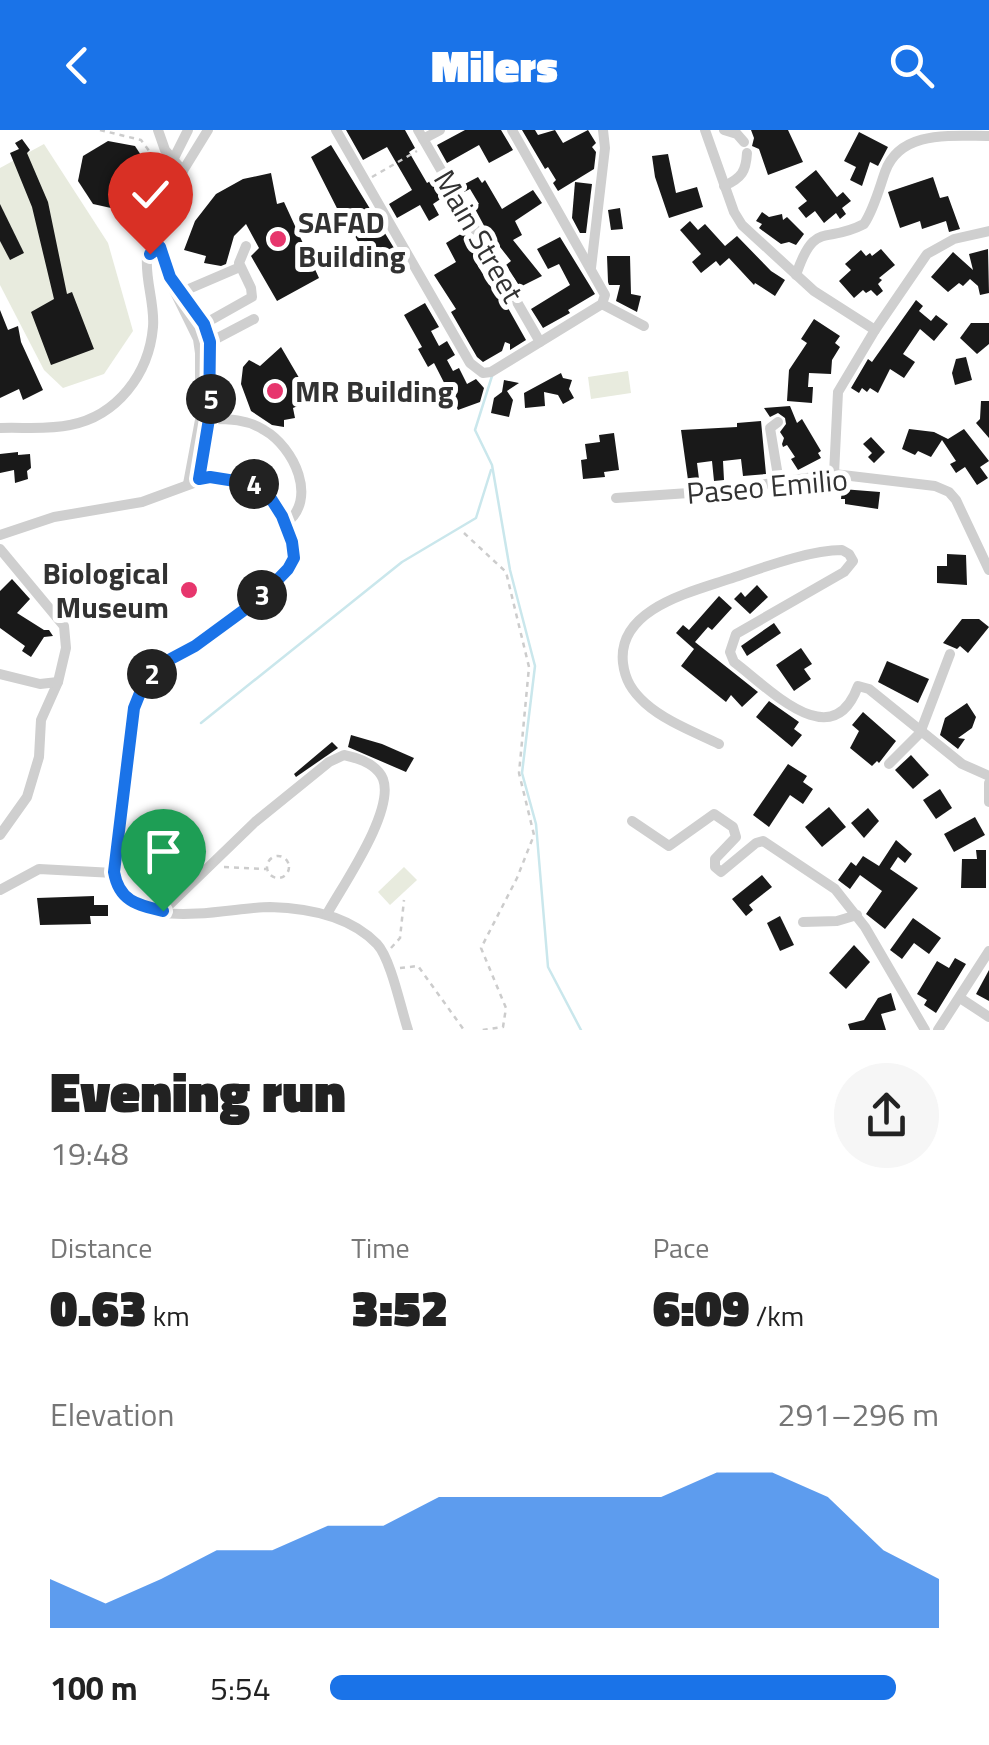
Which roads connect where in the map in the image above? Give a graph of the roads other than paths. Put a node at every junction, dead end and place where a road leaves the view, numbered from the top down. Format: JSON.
{"nodes":[{"id":1,"x":158,"y":130,"type":"edge"},
{"id":2,"x":188,"y":130,"type":"edge"},
{"id":3,"x":208,"y":130,"type":"edge"},
{"id":4,"x":336,"y":130,"type":"edge"},
{"id":5,"x":440,"y":130,"type":"edge"},
{"id":6,"x":512,"y":130,"type":"edge"},
{"id":7,"x":603,"y":130,"type":"edge"},
{"id":8,"x":705,"y":130,"type":"edge"},
{"id":9,"x":724,"y":130,"type":"edge"},
{"id":10,"x":989,"y":136,"type":"edge"},
{"id":11,"x":423,"y":138,"type":"edge"},
{"id":12,"x":173,"y":160,"type":"junction"},
{"id":13,"x":182,"y":171,"type":"junction"},
{"id":14,"x":724,"y":186,"type":"junction"},
{"id":15,"x":989,"y":230,"type":"edge"},
{"id":16,"x":246,"y":246,"type":"dead end"},
{"id":17,"x":160,"y":247,"type":"junction"},
{"id":18,"x":240,"y":267,"type":"junction"},
{"id":19,"x":591,"y":269,"type":"junction"},
{"id":20,"x":796,"y":275,"type":"junction"},
{"id":21,"x":179,"y":294,"type":"junction"},
{"id":22,"x":602,"y":304,"type":"junction"},
{"id":23,"x":254,"y":319,"type":"dead end"},
{"id":24,"x":204,"y":324,"type":"junction"},
{"id":25,"x":644,"y":326,"type":"dead end"},
{"id":26,"x":875,"y":330,"type":"junction"},
{"id":27,"x":210,"y":342,"type":"junction"},
{"id":28,"x":540,"y":342,"type":"junction"},
{"id":29,"x":209,"y":419,"type":"junction"},
{"id":30,"x":778,"y":422,"type":"dead end"},
{"id":31,"x":0,"y":428,"type":"edge"},
{"id":32,"x":834,"y":474,"type":"junction"},
{"id":33,"x":193,"y":481,"type":"junction"},
{"id":34,"x":779,"y":482,"type":"junction"},
{"id":35,"x":616,"y":498,"type":"dead end"},
{"id":36,"x":284,"y":524,"type":"junction"},
{"id":37,"x":0,"y":535,"type":"edge"},
{"id":38,"x":0,"y":549,"type":"edge"},
{"id":39,"x":985,"y":551,"type":"edge"},
{"id":40,"x":989,"y":570,"type":"edge"},
{"id":41,"x":950,"y":654,"type":"dead end"},
{"id":42,"x":0,"y":674,"type":"edge"},
{"id":43,"x":58,"y":682,"type":"junction"},
{"id":44,"x":920,"y":732,"type":"junction"},
{"id":45,"x":719,"y":744,"type":"dead end"},
{"id":46,"x":889,"y":764,"type":"dead end"},
{"id":47,"x":989,"y":780,"type":"edge"},
{"id":48,"x":989,"y":802,"type":"edge"},
{"id":49,"x":632,"y":820,"type":"dead end"},
{"id":50,"x":0,"y":835,"type":"edge"},
{"id":51,"x":114,"y":872,"type":"junction"},
{"id":52,"x":0,"y":890,"type":"edge"},
{"id":53,"x":163,"y":911,"type":"junction"},
{"id":54,"x":327,"y":914,"type":"junction"},
{"id":55,"x":857,"y":916,"type":"junction"},
{"id":56,"x":803,"y":922,"type":"dead end"},
{"id":57,"x":988,"y":955,"type":"edge"},
{"id":58,"x":960,"y":998,"type":"junction"},
{"id":59,"x":989,"y":1016,"type":"edge"},
{"id":60,"x":408,"y":1030,"type":"edge"},
{"id":61,"x":924,"y":1030,"type":"edge"},
{"id":62,"x":938,"y":1030,"type":"edge"}],
"edges":[{"from":1,"to":12,"type":"street"},
{"from":2,"to":12,"type":"street"},
{"from":3,"to":13,"type":"street"},
{"from":4,"to":28,"type":"street"},
{"from":5,"to":11,"type":"street"},
{"from":6,"to":19,"type":"street"},
{"from":7,"to":19,"type":"street"},
{"from":8,"to":14,"type":"street"},
{"from":9,"to":14,"type":"street"},
{"from":10,"to":20,"type":"street"},
{"from":11,"to":28,"type":"street","name":"Main Street"},
{"from":12,"to":13,"type":"street"},
{"from":13,"to":17,"type":"street"},
{"from":14,"to":20,"type":"street"},
{"from":15,"to":26,"type":"street"},
{"from":16,"to":18,"type":"street"},
{"from":17,"to":21,"type":"street"},
{"from":17,"to":31,"type":"street"},
{"from":18,"to":21,"type":"street"},
{"from":18,"to":24,"type":"street"},
{"from":19,"to":22,"type":"street"},
{"from":20,"to":26,"type":"street"},
{"from":21,"to":24,"type":"street"},
{"from":21,"to":33,"type":"street"},
{"from":22,"to":25,"type":"street"},
{"from":22,"to":28,"type":"street"},
{"from":23,"to":27,"type":"street"},
{"from":24,"to":27,"type":"street"},
{"from":26,"to":32,"type":"street"},
{"from":27,"to":29,"type":"street"},
{"from":29,"to":33,"type":"street"},
{"from":29,"to":36,"type":"street"},
{"from":30,"to":34,"type":"street"},
{"from":32,"to":34,"type":"street","name":"Paseo Emilio"},
{"from":32,"to":39,"type":"street","name":"Paseo Emilio"},
{"from":33,"to":36,"type":"street"},
{"from":33,"to":37,"type":"street"},
{"from":34,"to":35,"type":"street","name":"Paseo Emilio"},
{"from":36,"to":51,"type":"street"},
{"from":38,"to":43,"type":"street"},
{"from":39,"to":40,"type":"street","name":"Paseo Emilio"},
{"from":41,"to":44,"type":"street"},
{"from":42,"to":43,"type":"street"},
{"from":43,"to":50,"type":"street"},
{"from":44,"to":45,"type":"street"},
{"from":44,"to":46,"type":"street"},
{"from":44,"to":47,"type":"street"},
{"from":47,"to":48,"type":"street"},
{"from":49,"to":55,"type":"street"},
{"from":51,"to":52,"type":"street"},
{"from":51,"to":53,"type":"street"},
{"from":53,"to":54,"type":"street"},
{"from":53,"to":54,"type":"street"},
{"from":54,"to":60,"type":"street"},
{"from":55,"to":56,"type":"street"},
{"from":55,"to":61,"type":"street"},
{"from":57,"to":58,"type":"street"},
{"from":58,"to":59,"type":"street"},
{"from":58,"to":62,"type":"street"}]}
